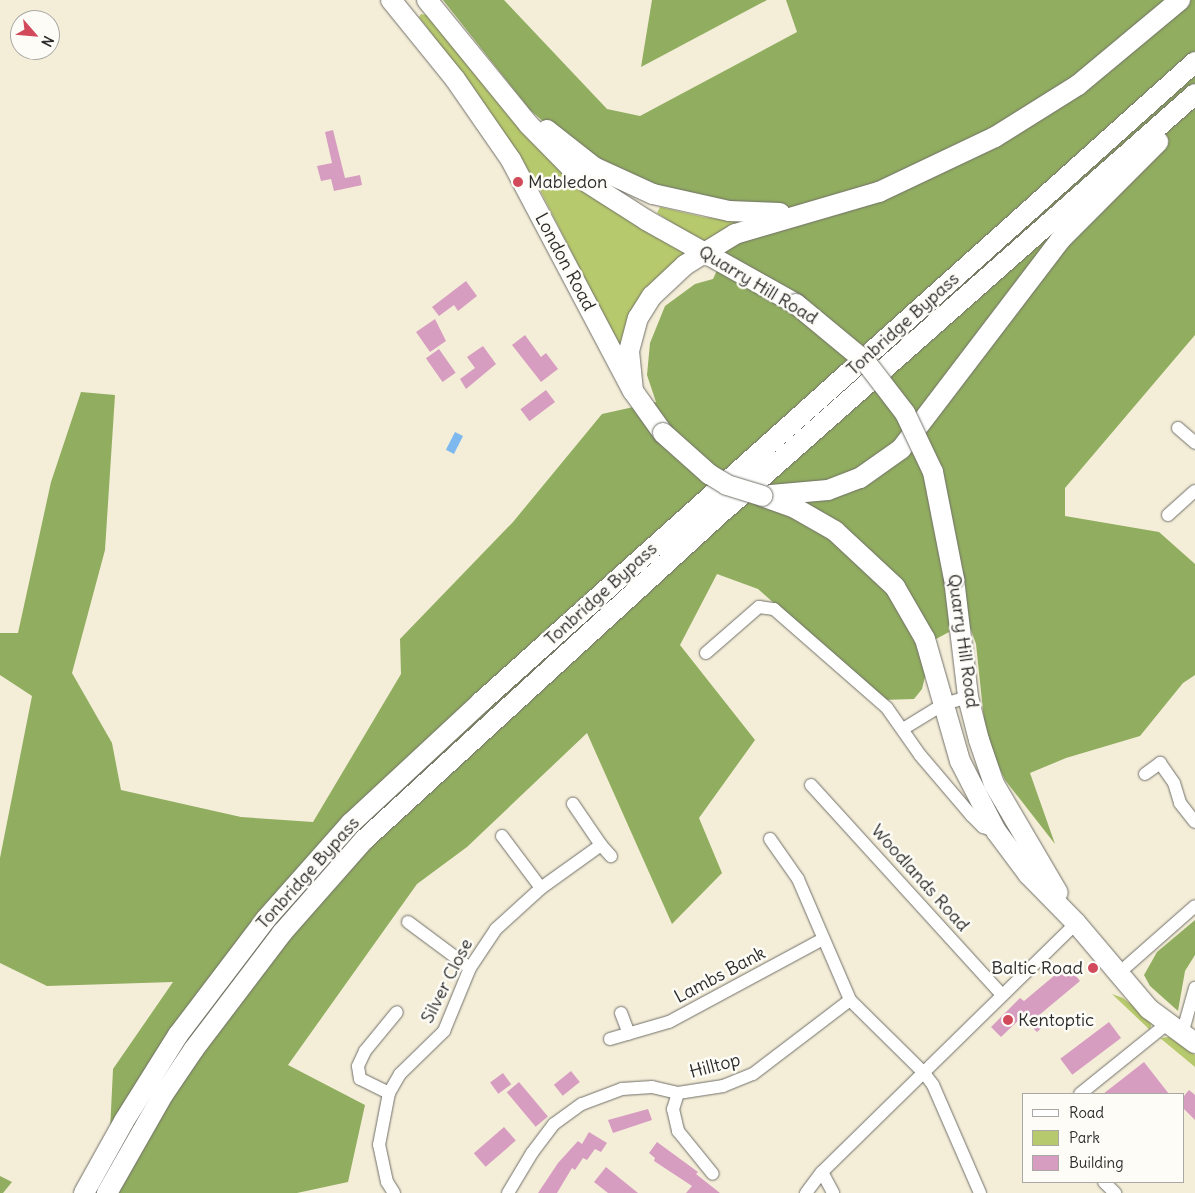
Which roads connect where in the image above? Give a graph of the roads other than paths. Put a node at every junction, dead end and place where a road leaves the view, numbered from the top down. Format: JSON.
{"nodes":[{"id":1,"x":391,"y":0,"type":"edge"},
{"id":2,"x":427,"y":0,"type":"edge"},
{"id":3,"x":1180,"y":0,"type":"edge"},
{"id":4,"x":1195,"y":62,"type":"edge"},
{"id":5,"x":1195,"y":94,"type":"edge"},
{"id":6,"x":509,"y":99,"type":"junction"},
{"id":7,"x":1195,"y":100,"type":"edge"},
{"id":8,"x":813,"y":212,"type":"junction"},
{"id":9,"x":704,"y":252,"type":"junction"},
{"id":10,"x":733,"y":270,"type":"junction"},
{"id":11,"x":652,"y":296,"type":"junction"},
{"id":12,"x":633,"y":391,"type":"junction"},
{"id":13,"x":1178,"y":428,"type":"dead end"},
{"id":14,"x":1195,"y":443,"type":"edge"},
{"id":15,"x":1195,"y":491,"type":"edge"},
{"id":16,"x":797,"y":501,"type":"junction"},
{"id":17,"x":1168,"y":515,"type":"dead end"},
{"id":18,"x":706,"y":653,"type":"dead end"},
{"id":19,"x":968,"y":697,"type":"junction"},
{"id":20,"x":944,"y":704,"type":"junction"},
{"id":21,"x":903,"y":729,"type":"junction"},
{"id":22,"x":1145,"y":774,"type":"dead end"},
{"id":23,"x":811,"y":786,"type":"dead end"},
{"id":24,"x":574,"y":804,"type":"dead end"},
{"id":25,"x":1195,"y":822,"type":"edge"},
{"id":26,"x":996,"y":831,"type":"junction"},
{"id":27,"x":502,"y":836,"type":"dead end"},
{"id":28,"x":770,"y":840,"type":"dead end"},
{"id":29,"x":601,"y":845,"type":"junction"},
{"id":30,"x":611,"y":856,"type":"dead end"},
{"id":31,"x":541,"y":888,"type":"junction"},
{"id":32,"x":1195,"y":906,"type":"edge"},
{"id":33,"x":408,"y":922,"type":"dead end"},
{"id":34,"x":1076,"y":922,"type":"junction"},
{"id":35,"x":823,"y":939,"type":"junction"},
{"id":36,"x":470,"y":968,"type":"junction"},
{"id":37,"x":1119,"y":973,"type":"junction"},
{"id":38,"x":1195,"y":988,"type":"edge"},
{"id":39,"x":1002,"y":996,"type":"junction"},
{"id":40,"x":850,"y":1000,"type":"junction"},
{"id":41,"x":397,"y":1012,"type":"dead end"},
{"id":42,"x":621,"y":1013,"type":"dead end"},
{"id":43,"x":1182,"y":1033,"type":"edge"},
{"id":44,"x":629,"y":1034,"type":"junction"},
{"id":45,"x":610,"y":1040,"type":"dead end"},
{"id":46,"x":924,"y":1073,"type":"junction"},
{"id":47,"x":389,"y":1093,"type":"junction"},
{"id":48,"x":678,"y":1093,"type":"junction"},
{"id":49,"x":1082,"y":1093,"type":"edge"},
{"id":50,"x":822,"y":1172,"type":"junction"},
{"id":51,"x":712,"y":1174,"type":"dead end"},
{"id":52,"x":1105,"y":1183,"type":"edge"},
{"id":53,"x":84,"y":1193,"type":"edge"},
{"id":54,"x":107,"y":1193,"type":"edge"},
{"id":55,"x":394,"y":1193,"type":"edge"},
{"id":56,"x":508,"y":1193,"type":"edge"},
{"id":57,"x":806,"y":1193,"type":"edge"},
{"id":58,"x":833,"y":1193,"type":"edge"},
{"id":59,"x":980,"y":1193,"type":"edge"},
{"id":60,"x":1115,"y":1193,"type":"edge"}],
"edges":[{"from":1,"to":12,"type":"highway","name":"London Road"},
{"from":2,"to":6,"type":"highway","name":"Quarry Hill Road"},
{"from":3,"to":8,"type":"highway"},
{"from":4,"to":53,"type":"highway","name":"Tonbridge Bypass"},
{"from":5,"to":54,"type":"highway","name":"Tonbridge Bypass"},
{"from":6,"to":8,"type":"highway"},
{"from":6,"to":9,"type":"highway","name":"Quarry Hill Road"},
{"from":7,"to":16,"type":"highway"},
{"from":8,"to":9,"type":"highway"},
{"from":9,"to":10,"type":"highway","name":"Quarry Hill Road"},
{"from":9,"to":11,"type":"highway"},
{"from":10,"to":11,"type":"highway"},
{"from":10,"to":19,"type":"highway","name":"Quarry Hill Road","bridge":true},
{"from":11,"to":12,"type":"highway"},
{"from":12,"to":16,"type":"highway","name":"London Road","bridge":true},
{"from":13,"to":14,"type":"street"},
{"from":15,"to":17,"type":"street"},
{"from":16,"to":20,"type":"highway","name":"Quarry Hill Road"},
{"from":18,"to":21,"type":"street","name":"Quarry Hill Road"},
{"from":19,"to":20,"type":"street"},
{"from":19,"to":34,"type":"highway","name":"Quarry Hill Road"},
{"from":20,"to":21,"type":"street"},
{"from":20,"to":26,"type":"highway","name":"Quarry Hill Road"},
{"from":21,"to":26,"type":"street","name":"Quarry Hill Road"},
{"from":22,"to":25,"type":"street"},
{"from":23,"to":39,"type":"street","name":"Woodlands Road"},
{"from":24,"to":29,"type":"street"},
{"from":26,"to":34,"type":"highway","name":"Quarry Hill Road"},
{"from":27,"to":31,"type":"street"},
{"from":28,"to":35,"type":"street"},
{"from":29,"to":30,"type":"street"},
{"from":29,"to":31,"type":"street","name":"Silver Close"},
{"from":31,"to":36,"type":"street","name":"Silver Close"},
{"from":32,"to":37,"type":"street"},
{"from":33,"to":36,"type":"street"},
{"from":34,"to":37,"type":"highway","name":"Quarry Hill Road"},
{"from":34,"to":39,"type":"street"},
{"from":35,"to":40,"type":"street"},
{"from":35,"to":44,"type":"street","name":"Lambs Bank"},
{"from":36,"to":47,"type":"street","name":"Silver Close"},
{"from":37,"to":43,"type":"highway","name":"Quarry Hill Road"},
{"from":38,"to":43,"type":"street"},
{"from":39,"to":46,"type":"street"},
{"from":40,"to":46,"type":"street"},
{"from":40,"to":48,"type":"street","name":"Hilltop"},
{"from":41,"to":47,"type":"street"},
{"from":42,"to":44,"type":"street"},
{"from":43,"to":49,"type":"street"},
{"from":44,"to":45,"type":"street","name":"Lambs Bank"},
{"from":46,"to":50,"type":"street"},
{"from":46,"to":59,"type":"street"},
{"from":47,"to":55,"type":"street","name":"Silver Close"},
{"from":48,"to":51,"type":"street"},
{"from":48,"to":56,"type":"street","name":"Hilltop"},
{"from":50,"to":57,"type":"street"},
{"from":50,"to":58,"type":"street"},
{"from":52,"to":60,"type":"street"}]}
